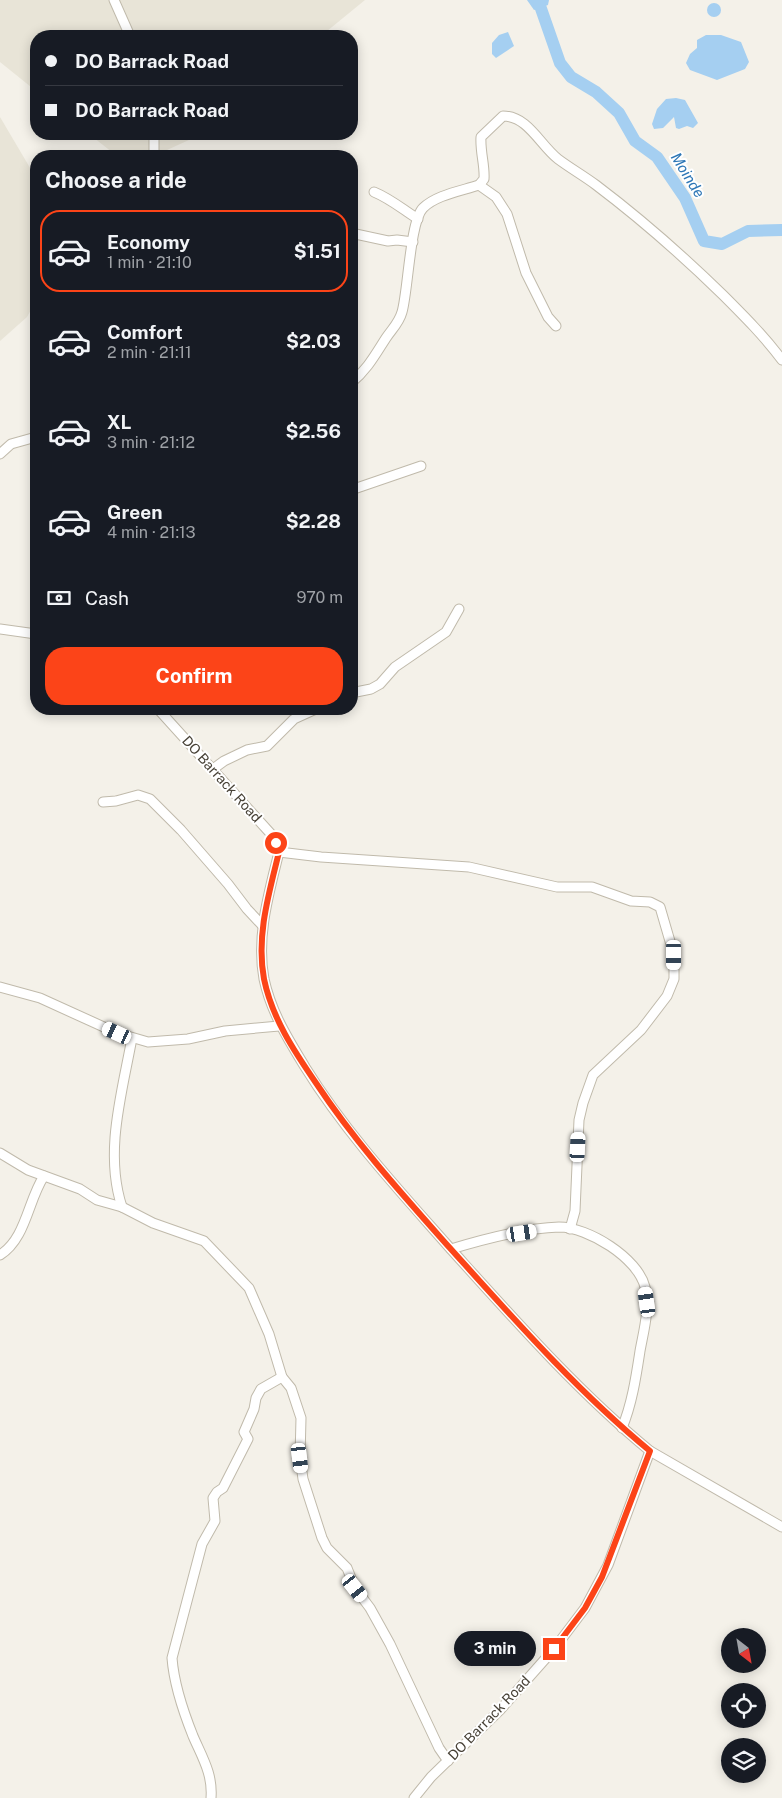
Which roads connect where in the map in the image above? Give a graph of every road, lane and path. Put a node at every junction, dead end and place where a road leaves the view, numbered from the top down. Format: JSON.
{"nodes":[{"id":1,"x":114,"y":0,"type":"edge"},
{"id":2,"x":127,"y":30,"type":"edge"},
{"id":3,"x":479,"y":185,"type":"junction"},
{"id":4,"x":374,"y":192,"type":"dead end"},
{"id":5,"x":418,"y":219,"type":"junction"},
{"id":6,"x":358,"y":235,"type":"edge"},
{"id":7,"x":413,"y":242,"type":"junction"},
{"id":8,"x":556,"y":326,"type":"dead end"},
{"id":9,"x":782,"y":360,"type":"edge"},
{"id":10,"x":358,"y":377,"type":"edge"},
{"id":11,"x":30,"y":439,"type":"edge"},
{"id":12,"x":0,"y":454,"type":"edge"},
{"id":13,"x":421,"y":466,"type":"dead end"},
{"id":14,"x":358,"y":488,"type":"edge"},
{"id":15,"x":459,"y":609,"type":"dead end"},
{"id":16,"x":0,"y":630,"type":"edge"},
{"id":17,"x":30,"y":633,"type":"edge"},
{"id":18,"x":358,"y":692,"type":"edge"},
{"id":19,"x":164,"y":715,"type":"edge"},
{"id":20,"x":303,"y":715,"type":"edge"},
{"id":21,"x":213,"y":769,"type":"junction"},
{"id":22,"x":103,"y":802,"type":"dead end"},
{"id":23,"x":279,"y":852,"type":"junction"},
{"id":24,"x":262,"y":924,"type":"junction"},
{"id":25,"x":0,"y":987,"type":"edge"},
{"id":26,"x":279,"y":1026,"type":"junction"},
{"id":27,"x":132,"y":1038,"type":"junction"},
{"id":28,"x":0,"y":1153,"type":"edge"},
{"id":29,"x":44,"y":1176,"type":"junction"},
{"id":30,"x":122,"y":1207,"type":"junction"},
{"id":31,"x":570,"y":1229,"type":"junction"},
{"id":32,"x":451,"y":1249,"type":"junction"},
{"id":33,"x":0,"y":1255,"type":"edge"},
{"id":34,"x":282,"y":1377,"type":"junction"},
{"id":35,"x":622,"y":1428,"type":"junction"},
{"id":36,"x":650,"y":1451,"type":"junction"},
{"id":37,"x":782,"y":1527,"type":"edge"},
{"id":38,"x":448,"y":1761,"type":"junction"},
{"id":39,"x":211,"y":1798,"type":"edge"},
{"id":40,"x":414,"y":1798,"type":"edge"}],
"edges":[{"from":1,"to":2,"type":"street"},
{"from":3,"to":5,"type":"street"},
{"from":3,"to":8,"type":"street"},
{"from":3,"to":9,"type":"street"},
{"from":4,"to":5,"type":"street"},
{"from":5,"to":7,"type":"street"},
{"from":6,"to":7,"type":"street"},
{"from":7,"to":10,"type":"street"},
{"from":11,"to":12,"type":"street"},
{"from":13,"to":14,"type":"street"},
{"from":15,"to":18,"type":"street"},
{"from":16,"to":17,"type":"street"},
{"from":19,"to":21,"type":"street","name":"DO Barrack Road"},
{"from":20,"to":21,"type":"street"},
{"from":21,"to":23,"type":"street","name":"DO Barrack Road"},
{"from":22,"to":24,"type":"street"},
{"from":23,"to":24,"type":"street"},
{"from":23,"to":31,"type":"street"},
{"from":24,"to":26,"type":"street"},
{"from":25,"to":27,"type":"street"},
{"from":26,"to":27,"type":"street"},
{"from":26,"to":32,"type":"street"},
{"from":27,"to":30,"type":"street"},
{"from":28,"to":29,"type":"street"},
{"from":29,"to":30,"type":"street"},
{"from":29,"to":33,"type":"street"},
{"from":30,"to":34,"type":"street"},
{"from":31,"to":32,"type":"street"},
{"from":31,"to":35,"type":"street"},
{"from":32,"to":35,"type":"street"},
{"from":34,"to":38,"type":"street"},
{"from":34,"to":39,"type":"street"},
{"from":35,"to":36,"type":"street"},
{"from":36,"to":37,"type":"street"},
{"from":36,"to":38,"type":"street","name":"DO Barrack Road"},
{"from":38,"to":40,"type":"street","name":"DO Barrack Road"}]}
